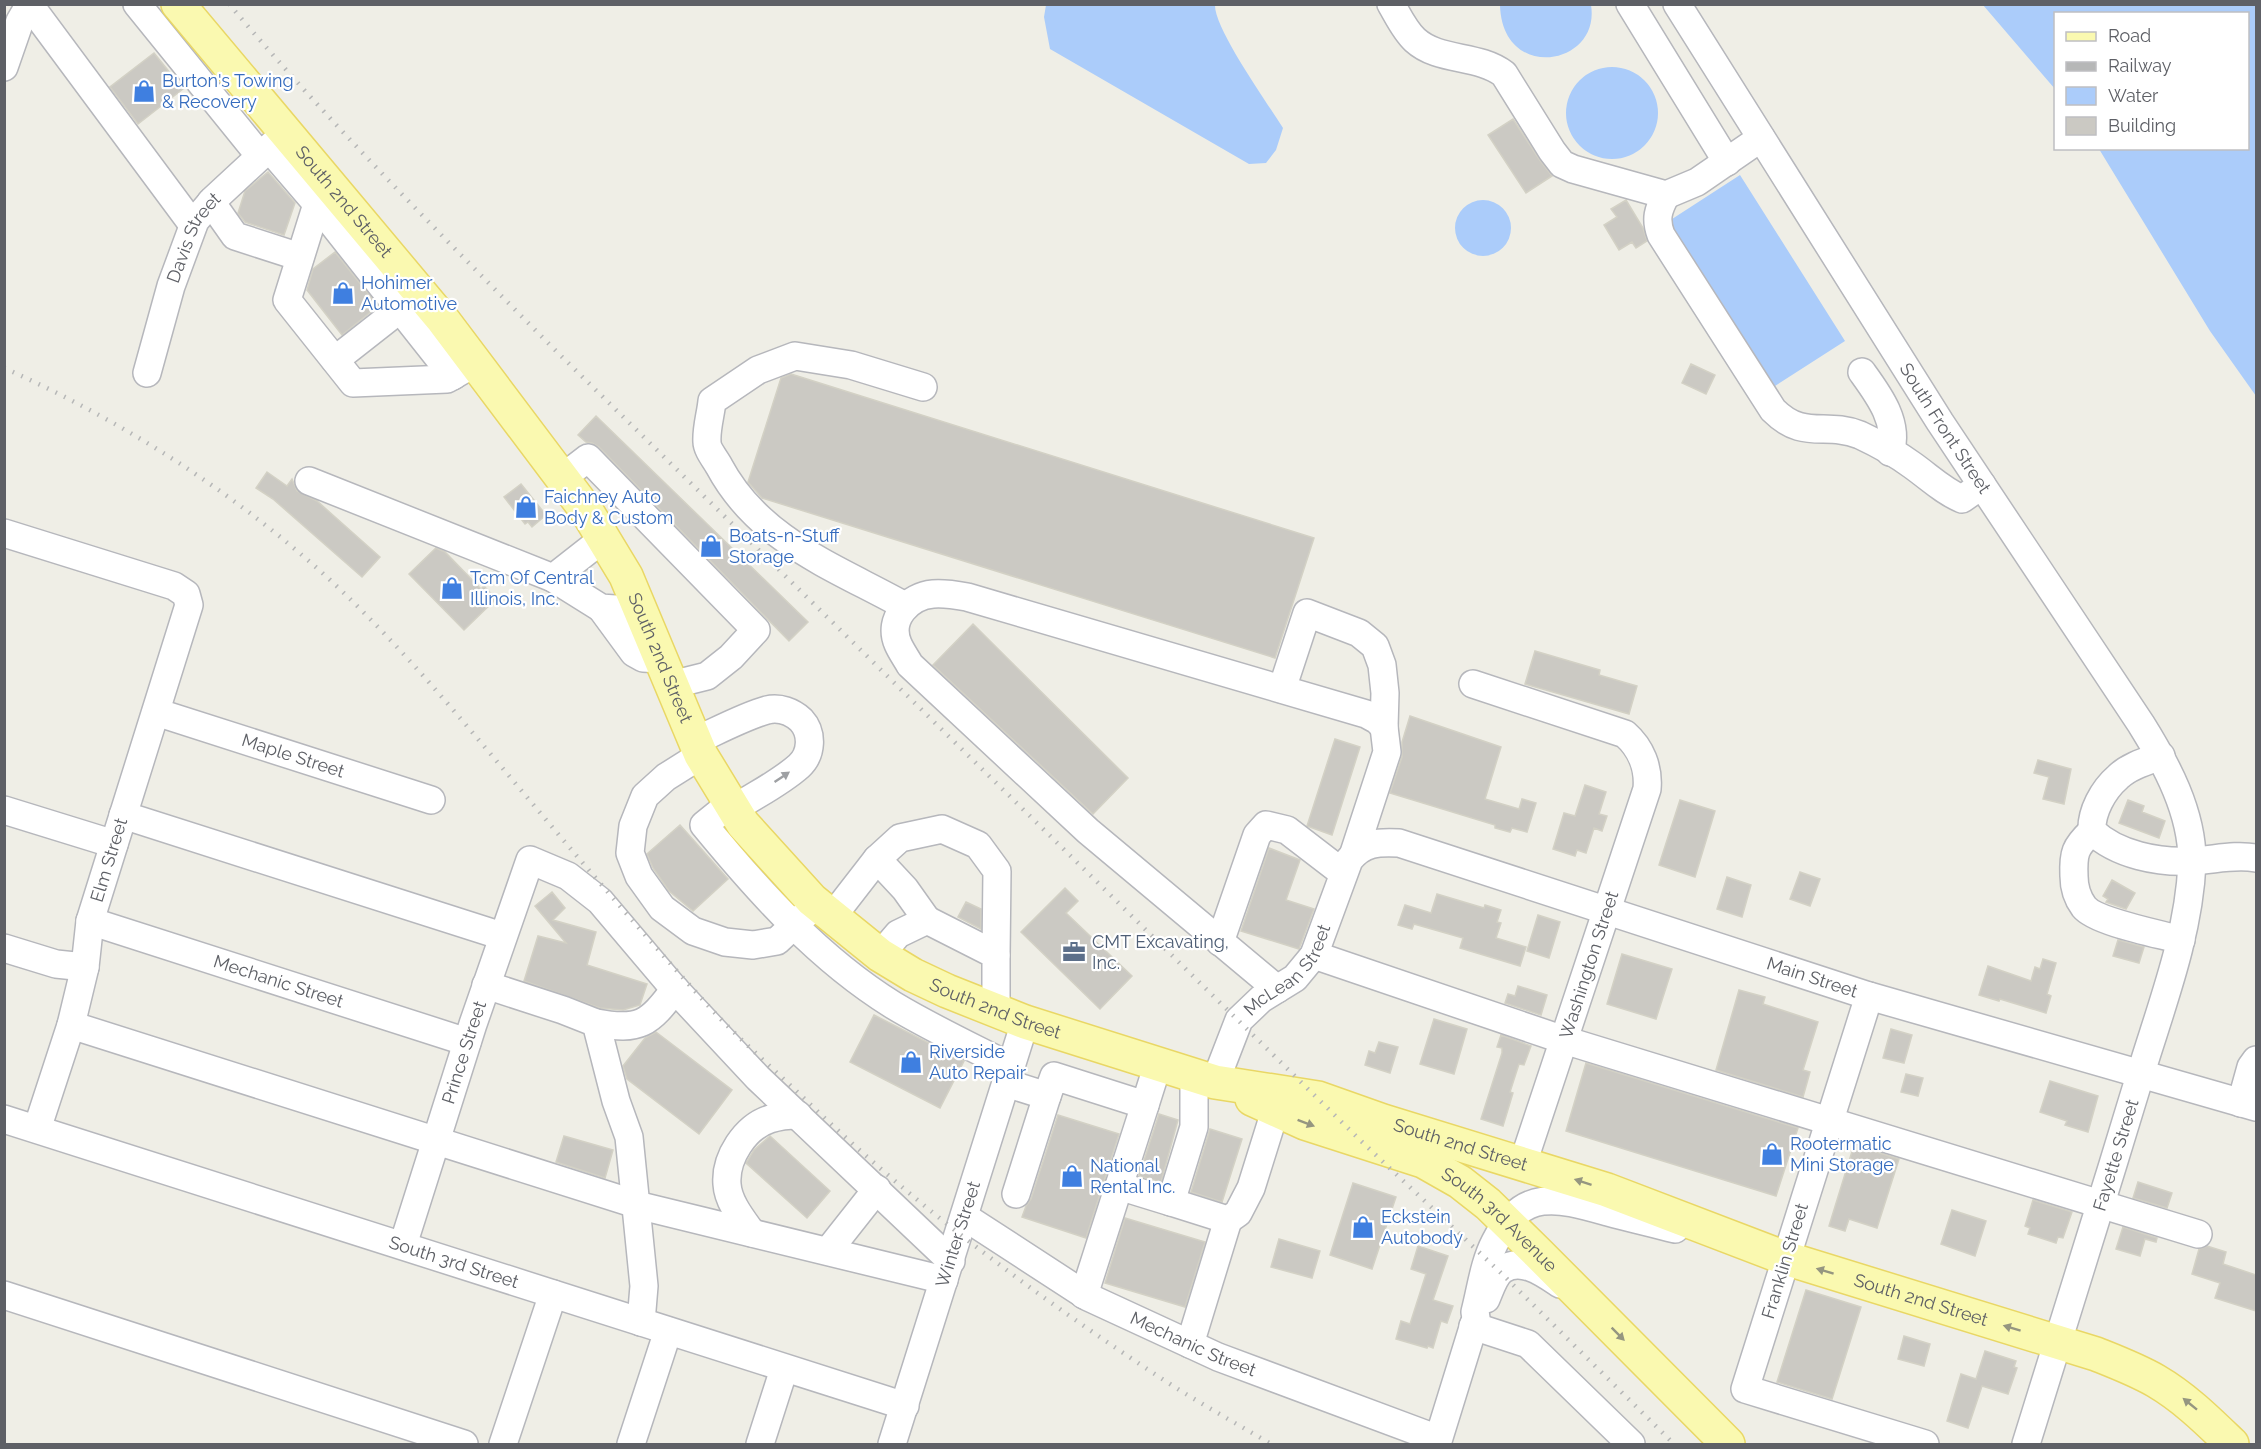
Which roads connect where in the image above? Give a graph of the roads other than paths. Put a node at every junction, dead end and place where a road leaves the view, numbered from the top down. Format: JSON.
{"nodes":[{"id":1,"x":178,"y":4,"type":"edge"},
{"id":2,"x":1391,"y":4,"type":"edge"},
{"id":3,"x":1630,"y":4,"type":"edge"},
{"id":4,"x":1677,"y":4,"type":"edge"},
{"id":5,"x":30,"y":5,"type":"edge"},
{"id":6,"x":138,"y":5,"type":"edge"},
{"id":7,"x":4,"y":67,"type":"edge"},
{"id":8,"x":256,"y":98,"type":"junction"},
{"id":9,"x":230,"y":119,"type":"junction"},
{"id":10,"x":1761,"y":138,"type":"junction"},
{"id":11,"x":272,"y":146,"type":"junction"},
{"id":12,"x":1727,"y":162,"type":"junction"},
{"id":13,"x":1666,"y":195,"type":"junction"},
{"id":14,"x":326,"y":197,"type":"junction"},
{"id":15,"x":211,"y":202,"type":"junction"},
{"id":16,"x":192,"y":225,"type":"junction"},
{"id":17,"x":372,"y":254,"type":"junction"},
{"id":18,"x":300,"y":257,"type":"junction"},
{"id":19,"x":400,"y":309,"type":"junction"},
{"id":20,"x":335,"y":360,"type":"junction"},
{"id":21,"x":464,"y":369,"type":"junction"},
{"id":22,"x":1862,"y":372,"type":"dead end"},
{"id":23,"x":147,"y":373,"type":"dead end"},
{"id":24,"x":924,"y":387,"type":"dead end"},
{"id":25,"x":1890,"y":452,"type":"junction"},
{"id":26,"x":562,"y":478,"type":"junction"},
{"id":27,"x":309,"y":481,"type":"dead end"},
{"id":28,"x":1982,"y":485,"type":"junction"},
{"id":29,"x":637,"y":509,"type":"junction"},
{"id":30,"x":4,"y":532,"type":"edge"},
{"id":31,"x":602,"y":535,"type":"junction"},
{"id":32,"x":553,"y":578,"type":"junction"},
{"id":33,"x":905,"y":606,"type":"junction"},
{"id":34,"x":601,"y":608,"type":"junction"},
{"id":35,"x":642,"y":611,"type":"junction"},
{"id":36,"x":666,"y":672,"type":"junction"},
{"id":37,"x":1473,"y":684,"type":"dead end"},
{"id":38,"x":1282,"y":689,"type":"junction"},
{"id":39,"x":156,"y":712,"type":"junction"},
{"id":40,"x":1384,"y":727,"type":"junction"},
{"id":41,"x":698,"y":748,"type":"junction"},
{"id":42,"x":2161,"y":756,"type":"junction"},
{"id":43,"x":431,"y":800,"type":"dead end"},
{"id":44,"x":732,"y":806,"type":"junction"},
{"id":45,"x":4,"y":810,"type":"edge"},
{"id":46,"x":123,"y":815,"type":"junction"},
{"id":47,"x":2092,"y":831,"type":"junction"},
{"id":48,"x":114,"y":844,"type":"junction"},
{"id":49,"x":1355,"y":857,"type":"junction"},
{"id":50,"x":2256,"y":858,"type":"edge"},
{"id":51,"x":877,"y":859,"type":"junction"},
{"id":52,"x":2192,"y":861,"type":"junction"},
{"id":53,"x":1607,"y":909,"type":"junction"},
{"id":54,"x":814,"y":916,"type":"junction"},
{"id":55,"x":927,"y":920,"type":"junction"},
{"id":56,"x":90,"y":921,"type":"junction"},
{"id":57,"x":502,"y":936,"type":"junction"},
{"id":58,"x":2181,"y":940,"type":"junction"},
{"id":59,"x":1220,"y":942,"type":"junction"},
{"id":60,"x":4,"y":948,"type":"edge"},
{"id":61,"x":880,"y":955,"type":"junction"},
{"id":62,"x":996,"y":955,"type":"junction"},
{"id":63,"x":1314,"y":955,"type":"junction"},
{"id":64,"x":85,"y":968,"type":"junction"},
{"id":65,"x":486,"y":985,"type":"junction"},
{"id":66,"x":675,"y":989,"type":"junction"},
{"id":67,"x":1277,"y":989,"type":"junction"},
{"id":68,"x":1869,"y":996,"type":"junction"},
{"id":69,"x":1000,"y":1013,"type":"junction"},
{"id":70,"x":596,"y":1023,"type":"junction"},
{"id":71,"x":71,"y":1025,"type":"junction"},
{"id":72,"x":1068,"y":1036,"type":"junction"},
{"id":73,"x":1564,"y":1040,"type":"junction"},
{"id":74,"x":466,"y":1042,"type":"junction"},
{"id":75,"x":965,"y":1043,"type":"junction"},
{"id":76,"x":2256,"y":1060,"type":"edge"},
{"id":77,"x":1158,"y":1064,"type":"junction"},
{"id":78,"x":1008,"y":1075,"type":"junction"},
{"id":79,"x":2140,"y":1075,"type":"junction"},
{"id":80,"x":1204,"y":1078,"type":"junction"},
{"id":81,"x":1051,"y":1086,"type":"junction"},
{"id":82,"x":1278,"y":1101,"type":"junction"},
{"id":83,"x":1145,"y":1104,"type":"junction"},
{"id":84,"x":2249,"y":1105,"type":"edge"},
{"id":85,"x":798,"y":1115,"type":"junction"},
{"id":86,"x":4,"y":1119,"type":"edge"},
{"id":87,"x":1828,"y":1121,"type":"junction"},
{"id":88,"x":37,"y":1129,"type":"junction"},
{"id":89,"x":436,"y":1139,"type":"junction"},
{"id":90,"x":1523,"y":1163,"type":"junction"},
{"id":91,"x":1119,"y":1186,"type":"junction"},
{"id":92,"x":877,"y":1190,"type":"junction"},
{"id":93,"x":1016,"y":1194,"type":"dead end"},
{"id":94,"x":1171,"y":1202,"type":"junction"},
{"id":95,"x":635,"y":1204,"type":"junction"},
{"id":96,"x":2101,"y":1204,"type":"junction"},
{"id":97,"x":965,"y":1217,"type":"junction"},
{"id":98,"x":1228,"y":1220,"type":"junction"},
{"id":99,"x":1507,"y":1222,"type":"junction"},
{"id":100,"x":752,"y":1233,"type":"junction"},
{"id":101,"x":2198,"y":1234,"type":"dead end"},
{"id":102,"x":927,"y":1239,"type":"junction"},
{"id":103,"x":403,"y":1245,"type":"junction"},
{"id":104,"x":828,"y":1251,"type":"junction"},
{"id":105,"x":1772,"y":1254,"type":"junction"},
{"id":106,"x":901,"y":1270,"type":"junction"},
{"id":107,"x":947,"y":1270,"type":"junction"},
{"id":108,"x":553,"y":1294,"type":"junction"},
{"id":109,"x":4,"y":1295,"type":"edge"},
{"id":110,"x":1084,"y":1295,"type":"junction"},
{"id":111,"x":1586,"y":1301,"type":"junction"},
{"id":112,"x":641,"y":1322,"type":"junction"},
{"id":113,"x":1474,"y":1322,"type":"junction"},
{"id":114,"x":668,"y":1331,"type":"junction"},
{"id":115,"x":2059,"y":1342,"type":"junction"},
{"id":116,"x":1190,"y":1344,"type":"junction"},
{"id":117,"x":784,"y":1369,"type":"junction"},
{"id":118,"x":905,"y":1406,"type":"junction"},
{"id":119,"x":1438,"y":1442,"type":"edge"},
{"id":120,"x":464,"y":1444,"type":"edge"},
{"id":121,"x":503,"y":1444,"type":"edge"},
{"id":122,"x":632,"y":1444,"type":"edge"},
{"id":123,"x":760,"y":1444,"type":"edge"},
{"id":124,"x":892,"y":1444,"type":"edge"},
{"id":125,"x":1631,"y":1444,"type":"edge"},
{"id":126,"x":1728,"y":1444,"type":"edge"},
{"id":127,"x":1925,"y":1444,"type":"edge"},
{"id":128,"x":2026,"y":1444,"type":"edge"},
{"id":129,"x":2232,"y":1444,"type":"edge"}],
"edges":[{"from":1,"to":8,"type":"main road","name":"South 2nd Street"},
{"from":2,"to":13,"type":"street"},
{"from":3,"to":12,"type":"street"},
{"from":4,"to":10,"type":"street","name":"South Front Street"},
{"from":5,"to":7,"type":"street"},
{"from":5,"to":16,"type":"street"},
{"from":6,"to":9,"type":"street"},
{"from":8,"to":9,"type":"street"},
{"from":8,"to":11,"type":"main road","name":"South 2nd Street"},
{"from":9,"to":11,"type":"street"},
{"from":10,"to":12,"type":"street"},
{"from":10,"to":28,"type":"street","name":"South Front Street"},
{"from":11,"to":14,"type":"main road","name":"South 2nd Street"},
{"from":11,"to":15,"type":"street","name":"Davis Street"},
{"from":12,"to":13,"type":"street"},
{"from":13,"to":25,"type":"street"},
{"from":14,"to":17,"type":"main road","name":"South 2nd Street"},
{"from":14,"to":18,"type":"street"},
{"from":15,"to":16,"type":"street","name":"Davis Street"},
{"from":15,"to":18,"type":"street"},
{"from":16,"to":23,"type":"street","name":"Davis Street"},
{"from":17,"to":19,"type":"street"},
{"from":17,"to":21,"type":"main road","name":"South 2nd Street"},
{"from":18,"to":20,"type":"street"},
{"from":19,"to":20,"type":"street"},
{"from":19,"to":21,"type":"street"},
{"from":20,"to":21,"type":"street"},
{"from":21,"to":26,"type":"main road","name":"South 2nd Street"},
{"from":22,"to":25,"type":"street"},
{"from":24,"to":33,"type":"street"},
{"from":25,"to":28,"type":"street"},
{"from":26,"to":29,"type":"street"},
{"from":26,"to":31,"type":"main road","name":"South 2nd Street"},
{"from":27,"to":32,"type":"street"},
{"from":28,"to":42,"type":"street","name":"South Front Street"},
{"from":29,"to":31,"type":"street"},
{"from":29,"to":36,"type":"street"},
{"from":30,"to":39,"type":"street","name":"Elm Street"},
{"from":31,"to":32,"type":"street"},
{"from":31,"to":35,"type":"main road","name":"South 2nd Street"},
{"from":32,"to":34,"type":"street"},
{"from":33,"to":38,"type":"street"},
{"from":33,"to":59,"type":"street"},
{"from":34,"to":35,"type":"street"},
{"from":34,"to":36,"type":"street"},
{"from":35,"to":36,"type":"main road","name":"South 2nd Street"},
{"from":36,"to":41,"type":"main road","name":"South 2nd Street"},
{"from":37,"to":53,"type":"street","name":"Washington Street"},
{"from":38,"to":40,"type":"street"},
{"from":38,"to":40,"type":"street","name":"McLean Street"},
{"from":39,"to":43,"type":"street","name":"Maple Street"},
{"from":39,"to":46,"type":"street","name":"Elm Street"},
{"from":40,"to":49,"type":"street","name":"McLean Street"},
{"from":41,"to":44,"type":"main road","name":"South 2nd Street"},
{"from":44,"to":41,"type":"street","one_way":true},
{"from":41,"to":54,"type":"street"},
{"from":42,"to":47,"type":"street"},
{"from":42,"to":52,"type":"street","name":"South Front Street"},
{"from":44,"to":54,"type":"main road","name":"South 2nd Street"},
{"from":45,"to":48,"type":"street"},
{"from":46,"to":48,"type":"street","name":"Elm Street"},
{"from":46,"to":57,"type":"street"},
{"from":47,"to":52,"type":"street"},
{"from":47,"to":58,"type":"street"},
{"from":48,"to":56,"type":"street","name":"Elm Street"},
{"from":49,"to":53,"type":"street","name":"Main Street"},
{"from":49,"to":59,"type":"street"},
{"from":49,"to":63,"type":"street","name":"McLean Street"},
{"from":50,"to":52,"type":"street"},
{"from":51,"to":54,"type":"street"},
{"from":51,"to":55,"type":"street"},
{"from":51,"to":62,"type":"street"},
{"from":52,"to":58,"type":"street","name":"Fayette Street"},
{"from":53,"to":68,"type":"street","name":"Main Street"},
{"from":53,"to":73,"type":"street","name":"Washington Street"},
{"from":54,"to":61,"type":"main road","name":"South 2nd Street"},
{"from":54,"to":75,"type":"street"},
{"from":55,"to":61,"type":"street"},
{"from":55,"to":62,"type":"street"},
{"from":56,"to":64,"type":"street","name":"Elm Street"},
{"from":56,"to":74,"type":"street","name":"Mechanic Street"},
{"from":57,"to":65,"type":"street","name":"Prince Street"},
{"from":57,"to":66,"type":"street","name":"Prince Street"},
{"from":58,"to":79,"type":"street","name":"Fayette Street"},
{"from":59,"to":67,"type":"street"},
{"from":60,"to":64,"type":"street"},
{"from":61,"to":69,"type":"main road","name":"South 2nd Street"},
{"from":62,"to":69,"type":"street"},
{"from":63,"to":67,"type":"street","name":"McLean Street"},
{"from":63,"to":73,"type":"street"},
{"from":64,"to":71,"type":"street","name":"Elm Street"},
{"from":65,"to":70,"type":"street"},
{"from":65,"to":74,"type":"street","name":"Prince Street"},
{"from":66,"to":70,"type":"street"},
{"from":66,"to":85,"type":"street"},
{"from":67,"to":80,"type":"street","name":"McLean Street"},
{"from":68,"to":79,"type":"street","name":"Main Street"},
{"from":68,"to":87,"type":"street","name":"Franklin Street"},
{"from":69,"to":72,"type":"main road","name":"South 2nd Street"},
{"from":69,"to":75,"type":"street"},
{"from":69,"to":78,"type":"street","name":"Winter Street"},
{"from":70,"to":95,"type":"street"},
{"from":71,"to":88,"type":"street","name":"Elm Street"},
{"from":71,"to":89,"type":"street"},
{"from":72,"to":77,"type":"main road","name":"South 2nd Street"},
{"from":72,"to":81,"type":"street"},
{"from":73,"to":87,"type":"street"},
{"from":73,"to":90,"type":"street","name":"Washington Street"},
{"from":74,"to":89,"type":"street","name":"Prince Street"},
{"from":75,"to":78,"type":"street"},
{"from":76,"to":84,"type":"street"},
{"from":77,"to":80,"type":"main road","name":"South 2nd Street"},
{"from":77,"to":83,"type":"street"},
{"from":78,"to":81,"type":"street"},
{"from":78,"to":97,"type":"street","name":"Winter Street"},
{"from":79,"to":84,"type":"street","name":"Main Street"},
{"from":79,"to":96,"type":"street","name":"Fayette Street"},
{"from":80,"to":82,"type":"main road","name":"South 3rd Avenue"},
{"from":80,"to":94,"type":"street"},
{"from":81,"to":83,"type":"street"},
{"from":81,"to":93,"type":"street"},
{"from":82,"to":90,"type":"main road","name":"South 2nd Street"},
{"from":82,"to":98,"type":"street"},
{"from":82,"to":99,"type":"main road","name":"South 3rd Avenue","one_way":true},
{"from":83,"to":91,"type":"street"},
{"from":85,"to":92,"type":"street"},
{"from":85,"to":100,"type":"street"},
{"from":86,"to":88,"type":"street","name":"South 3rd Street"},
{"from":87,"to":96,"type":"street"},
{"from":87,"to":105,"type":"street","name":"Franklin Street"},
{"from":88,"to":103,"type":"street","name":"South 3rd Street"},
{"from":89,"to":95,"type":"street"},
{"from":89,"to":103,"type":"street","name":"Prince Street"},
{"from":105,"to":90,"type":"main road","name":"South 2nd Street","one_way":true},
{"from":91,"to":94,"type":"street"},
{"from":91,"to":110,"type":"street"},
{"from":92,"to":102,"type":"street"},
{"from":92,"to":104,"type":"street"},
{"from":94,"to":98,"type":"street"},
{"from":95,"to":100,"type":"street"},
{"from":95,"to":112,"type":"street"},
{"from":96,"to":101,"type":"street"},
{"from":96,"to":115,"type":"street","name":"Fayette Street"},
{"from":97,"to":107,"type":"street","name":"Winter Street"},
{"from":97,"to":110,"type":"street","name":"Mechanic Street"},
{"from":98,"to":116,"type":"street"},
{"from":99,"to":105,"type":"street"},
{"from":99,"to":111,"type":"main road","name":"South 3rd Avenue"},
{"from":99,"to":113,"type":"street"},
{"from":100,"to":104,"type":"street"},
{"from":102,"to":106,"type":"street"},
{"from":102,"to":107,"type":"street"},
{"from":103,"to":108,"type":"street","name":"South 3rd Street"},
{"from":104,"to":106,"type":"street"},
{"from":115,"to":105,"type":"main road","name":"South 2nd Street","one_way":true},
{"from":105,"to":127,"type":"street","name":"Franklin Street"},
{"from":106,"to":107,"type":"street"},
{"from":107,"to":118,"type":"street","name":"Winter Street"},
{"from":108,"to":112,"type":"street","name":"South 3rd Street"},
{"from":108,"to":121,"type":"street"},
{"from":109,"to":120,"type":"street"},
{"from":110,"to":116,"type":"street","name":"Mechanic Street"},
{"from":111,"to":113,"type":"street"},
{"from":111,"to":126,"type":"main road","name":"South 3rd Avenue","one_way":true},
{"from":112,"to":114,"type":"street","name":"South 3rd Street"},
{"from":113,"to":119,"type":"street"},
{"from":113,"to":125,"type":"street"},
{"from":114,"to":117,"type":"street","name":"South 3rd Street"},
{"from":114,"to":122,"type":"street"},
{"from":115,"to":128,"type":"street","name":"Fayette Street"},
{"from":129,"to":115,"type":"main road","name":"South 2nd Street","one_way":true},
{"from":116,"to":119,"type":"street","name":"Mechanic Street"},
{"from":117,"to":118,"type":"street","name":"South 3rd Street"},
{"from":117,"to":123,"type":"street"},
{"from":118,"to":124,"type":"street","name":"Winter Street"}]}
